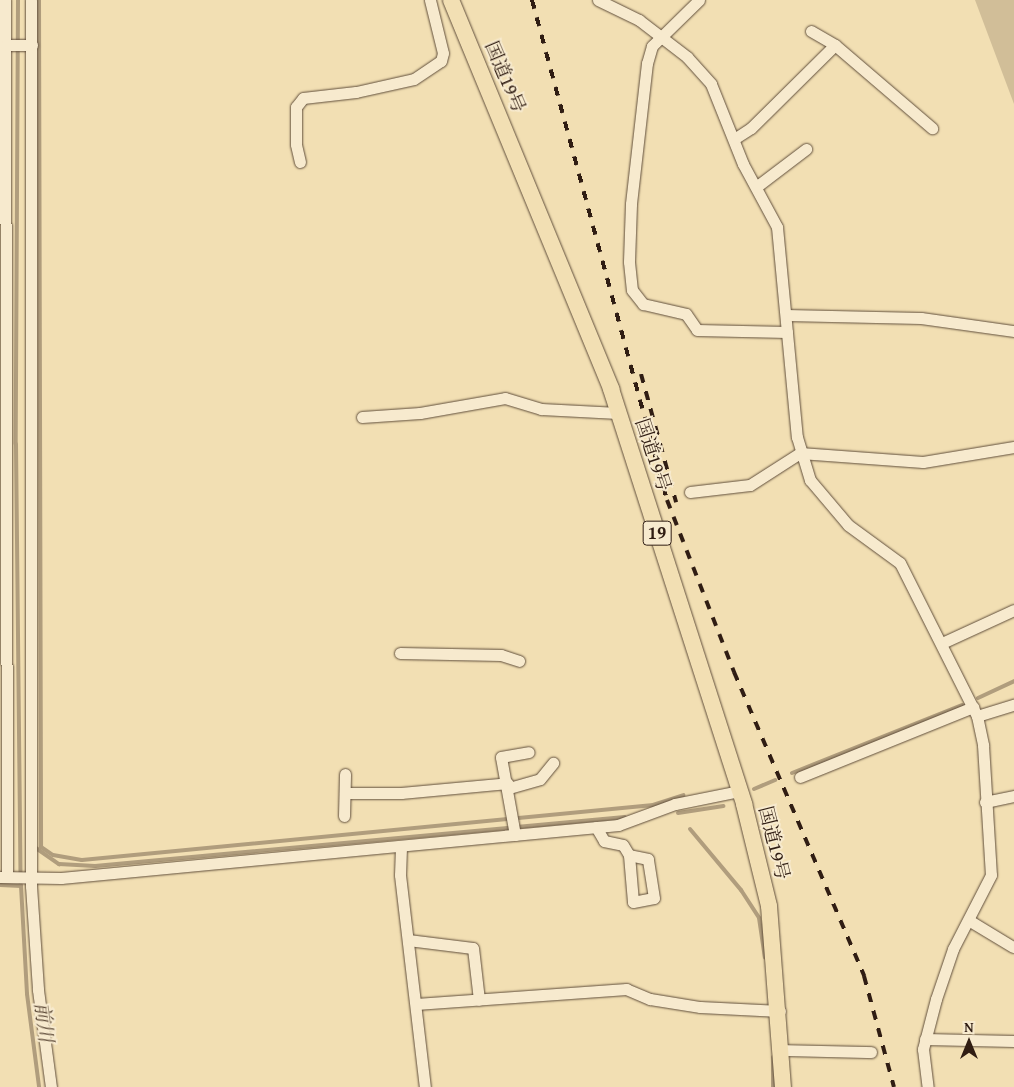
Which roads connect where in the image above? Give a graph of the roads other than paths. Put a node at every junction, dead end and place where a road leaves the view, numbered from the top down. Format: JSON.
{"nodes":[{"id":1,"x":5,"y":0,"type":"edge"},
{"id":2,"x":31,"y":0,"type":"edge"},
{"id":3,"x":430,"y":0,"type":"edge"},
{"id":4,"x":451,"y":0,"type":"edge"},
{"id":5,"x":598,"y":0,"type":"edge"},
{"id":6,"x":699,"y":0,"type":"edge"},
{"id":7,"x":811,"y":31,"type":"dead end"},
{"id":8,"x":661,"y":39,"type":"junction"},
{"id":9,"x":6,"y":45,"type":"junction"},
{"id":10,"x":32,"y":45,"type":"junction"},
{"id":11,"x":835,"y":45,"type":"junction"},
{"id":12,"x":932,"y":128,"type":"dead end"},
{"id":13,"x":734,"y":138,"type":"junction"},
{"id":14,"x":806,"y":149,"type":"dead end"},
{"id":15,"x":300,"y":162,"type":"dead end"},
{"id":16,"x":756,"y":187,"type":"junction"},
{"id":17,"x":786,"y":315,"type":"junction"},
{"id":18,"x":1014,"y":330,"type":"edge"},
{"id":19,"x":788,"y":332,"type":"junction"},
{"id":20,"x":618,"y":413,"type":"junction"},
{"id":21,"x":362,"y":417,"type":"dead end"},
{"id":22,"x":1014,"y":446,"type":"edge"},
{"id":23,"x":800,"y":453,"type":"junction"},
{"id":24,"x":690,"y":492,"type":"dead end"},
{"id":25,"x":1014,"y":610,"type":"edge"},
{"id":26,"x":942,"y":643,"type":"junction"},
{"id":27,"x":400,"y":654,"type":"dead end"},
{"id":28,"x":519,"y":661,"type":"dead end"},
{"id":29,"x":1014,"y":704,"type":"edge"},
{"id":30,"x":975,"y":712,"type":"junction"},
{"id":31,"x":529,"y":752,"type":"dead end"},
{"id":32,"x":553,"y":763,"type":"dead end"},
{"id":33,"x":345,"y":774,"type":"dead end"},
{"id":34,"x":800,"y":776,"type":"dead end"},
{"id":35,"x":508,"y":786,"type":"junction"},
{"id":36,"x":739,"y":791,"type":"junction"},
{"id":37,"x":344,"y":793,"type":"junction"},
{"id":38,"x":1014,"y":796,"type":"edge"},
{"id":39,"x":985,"y":802,"type":"junction"},
{"id":40,"x":344,"y":816,"type":"dead end"},
{"id":41,"x":596,"y":827,"type":"junction"},
{"id":42,"x":515,"y":835,"type":"junction"},
{"id":43,"x":401,"y":847,"type":"junction"},
{"id":44,"x":630,"y":855,"type":"dead end"},
{"id":45,"x":7,"y":877,"type":"edge"},
{"id":46,"x":28,"y":878,"type":"junction"},
{"id":47,"x":970,"y":921,"type":"junction"},
{"id":48,"x":408,"y":940,"type":"junction"},
{"id":49,"x":1012,"y":947,"type":"dead end"},
{"id":50,"x":479,"y":1000,"type":"junction"},
{"id":51,"x":416,"y":1004,"type":"junction"},
{"id":52,"x":780,"y":1011,"type":"junction"},
{"id":53,"x":925,"y":1039,"type":"junction"},
{"id":54,"x":1014,"y":1041,"type":"edge"},
{"id":55,"x":782,"y":1050,"type":"junction"},
{"id":56,"x":871,"y":1052,"type":"dead end"},
{"id":57,"x":51,"y":1087,"type":"edge"},
{"id":58,"x":425,"y":1087,"type":"edge"},
{"id":59,"x":783,"y":1087,"type":"edge"},
{"id":60,"x":928,"y":1087,"type":"edge"}],
"edges":[{"from":1,"to":9,"type":"street"},
{"from":2,"to":10,"type":"street"},
{"from":3,"to":15,"type":"street"},
{"from":4,"to":20,"type":"highway","name":"国道19号","number":"19"},
{"from":5,"to":8,"type":"street"},
{"from":6,"to":8,"type":"street"},
{"from":7,"to":11,"type":"street"},
{"from":8,"to":13,"type":"street"},
{"from":8,"to":19,"type":"street"},
{"from":9,"to":10,"type":"street"},
{"from":9,"to":45,"type":"street"},
{"from":10,"to":46,"type":"street"},
{"from":11,"to":12,"type":"street"},
{"from":11,"to":13,"type":"street"},
{"from":13,"to":16,"type":"street"},
{"from":14,"to":16,"type":"street"},
{"from":16,"to":17,"type":"street"},
{"from":17,"to":18,"type":"street"},
{"from":17,"to":19,"type":"street"},
{"from":19,"to":23,"type":"street"},
{"from":20,"to":21,"type":"street"},
{"from":20,"to":36,"type":"highway","name":"国道19号","number":"19"},
{"from":22,"to":23,"type":"street"},
{"from":23,"to":24,"type":"street"},
{"from":23,"to":26,"type":"street"},
{"from":25,"to":26,"type":"street"},
{"from":26,"to":30,"type":"street"},
{"from":27,"to":28,"type":"street"},
{"from":29,"to":30,"type":"street"},
{"from":30,"to":34,"type":"street"},
{"from":30,"to":39,"type":"street"},
{"from":31,"to":35,"type":"street"},
{"from":32,"to":35,"type":"street"},
{"from":33,"to":37,"type":"street"},
{"from":35,"to":37,"type":"street"},
{"from":35,"to":42,"type":"street"},
{"from":36,"to":41,"type":"street"},
{"from":36,"to":52,"type":"highway","name":"国道19号","number":"19"},
{"from":37,"to":40,"type":"street"},
{"from":38,"to":39,"type":"street"},
{"from":39,"to":47,"type":"street"},
{"from":41,"to":42,"type":"street"},
{"from":41,"to":44,"type":"street"},
{"from":42,"to":43,"type":"street"},
{"from":43,"to":46,"type":"street"},
{"from":43,"to":48,"type":"street"},
{"from":45,"to":46,"type":"street"},
{"from":46,"to":57,"type":"street"},
{"from":47,"to":49,"type":"street"},
{"from":47,"to":53,"type":"street"},
{"from":48,"to":50,"type":"street"},
{"from":48,"to":51,"type":"street"},
{"from":50,"to":51,"type":"street"},
{"from":50,"to":52,"type":"street"},
{"from":51,"to":58,"type":"street"},
{"from":52,"to":55,"type":"highway","name":"国道19号","number":"19"},
{"from":53,"to":54,"type":"street"},
{"from":53,"to":60,"type":"street"},
{"from":55,"to":56,"type":"street"},
{"from":55,"to":59,"type":"highway","name":"国道19号","number":"19"}]}
